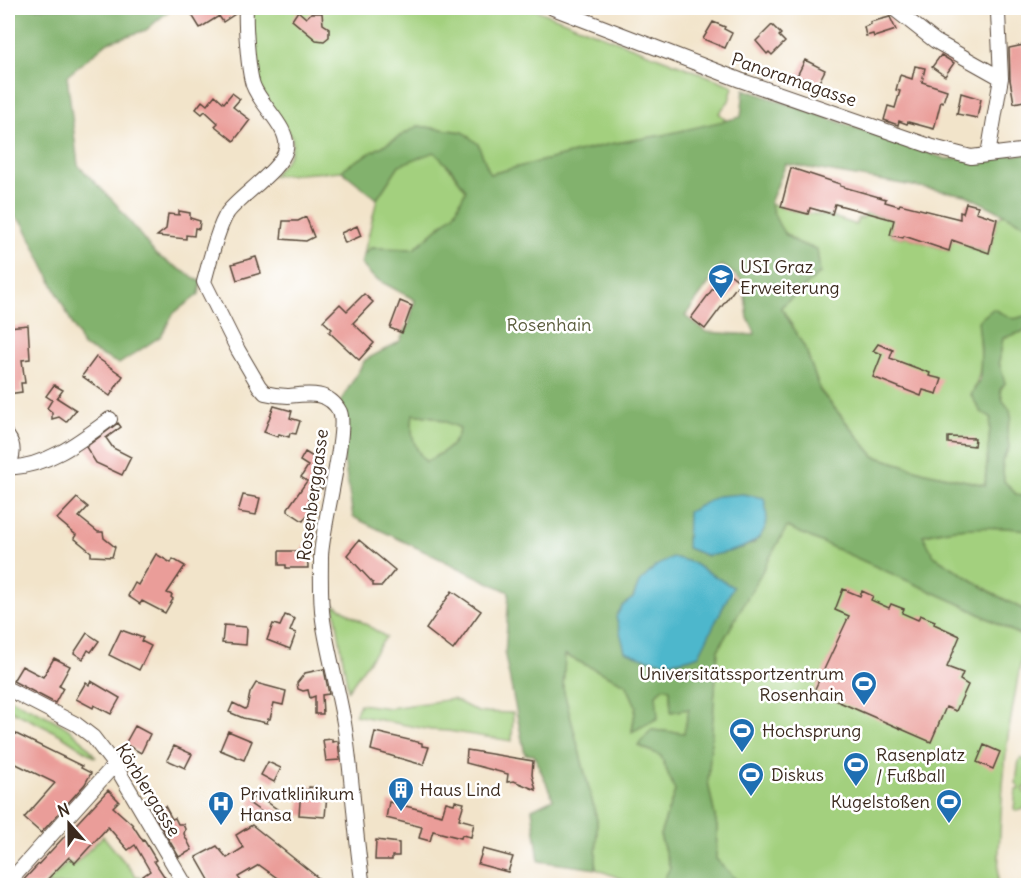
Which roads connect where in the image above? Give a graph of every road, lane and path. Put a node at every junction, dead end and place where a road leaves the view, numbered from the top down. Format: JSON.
{"nodes":[{"id":1,"x":246,"y":8,"type":"edge"},
{"id":2,"x":553,"y":8,"type":"edge"},
{"id":3,"x":893,"y":8,"type":"edge"},
{"id":4,"x":1000,"y":8,"type":"edge"},
{"id":5,"x":1001,"y":78,"type":"junction"},
{"id":6,"x":1029,"y":150,"type":"edge"},
{"id":7,"x":988,"y":155,"type":"junction"},
{"id":8,"x":110,"y":419,"type":"dead end"},
{"id":9,"x":8,"y":437,"type":"edge"},
{"id":10,"x":8,"y":469,"type":"edge"},
{"id":11,"x":8,"y":689,"type":"edge"},
{"id":12,"x":116,"y":767,"type":"junction"},
{"id":13,"x":8,"y":883,"type":"edge"},
{"id":14,"x":186,"y":885,"type":"edge"},
{"id":15,"x":363,"y":885,"type":"edge"}],
"edges":[{"from":1,"to":15,"type":"street","name":"Rosenberggasse"},
{"from":2,"to":7,"type":"street","name":"Panoramagasse"},
{"from":3,"to":5,"type":"street"},
{"from":4,"to":5,"type":"street"},
{"from":5,"to":7,"type":"street"},
{"from":6,"to":7,"type":"street","name":"Panoramagasse"},
{"from":8,"to":10,"type":"street"},
{"from":9,"to":10,"type":"street"},
{"from":11,"to":12,"type":"street","name":"Körblergasse"},
{"from":12,"to":13,"type":"street"},
{"from":12,"to":14,"type":"street","name":"Körblergasse"}]}
